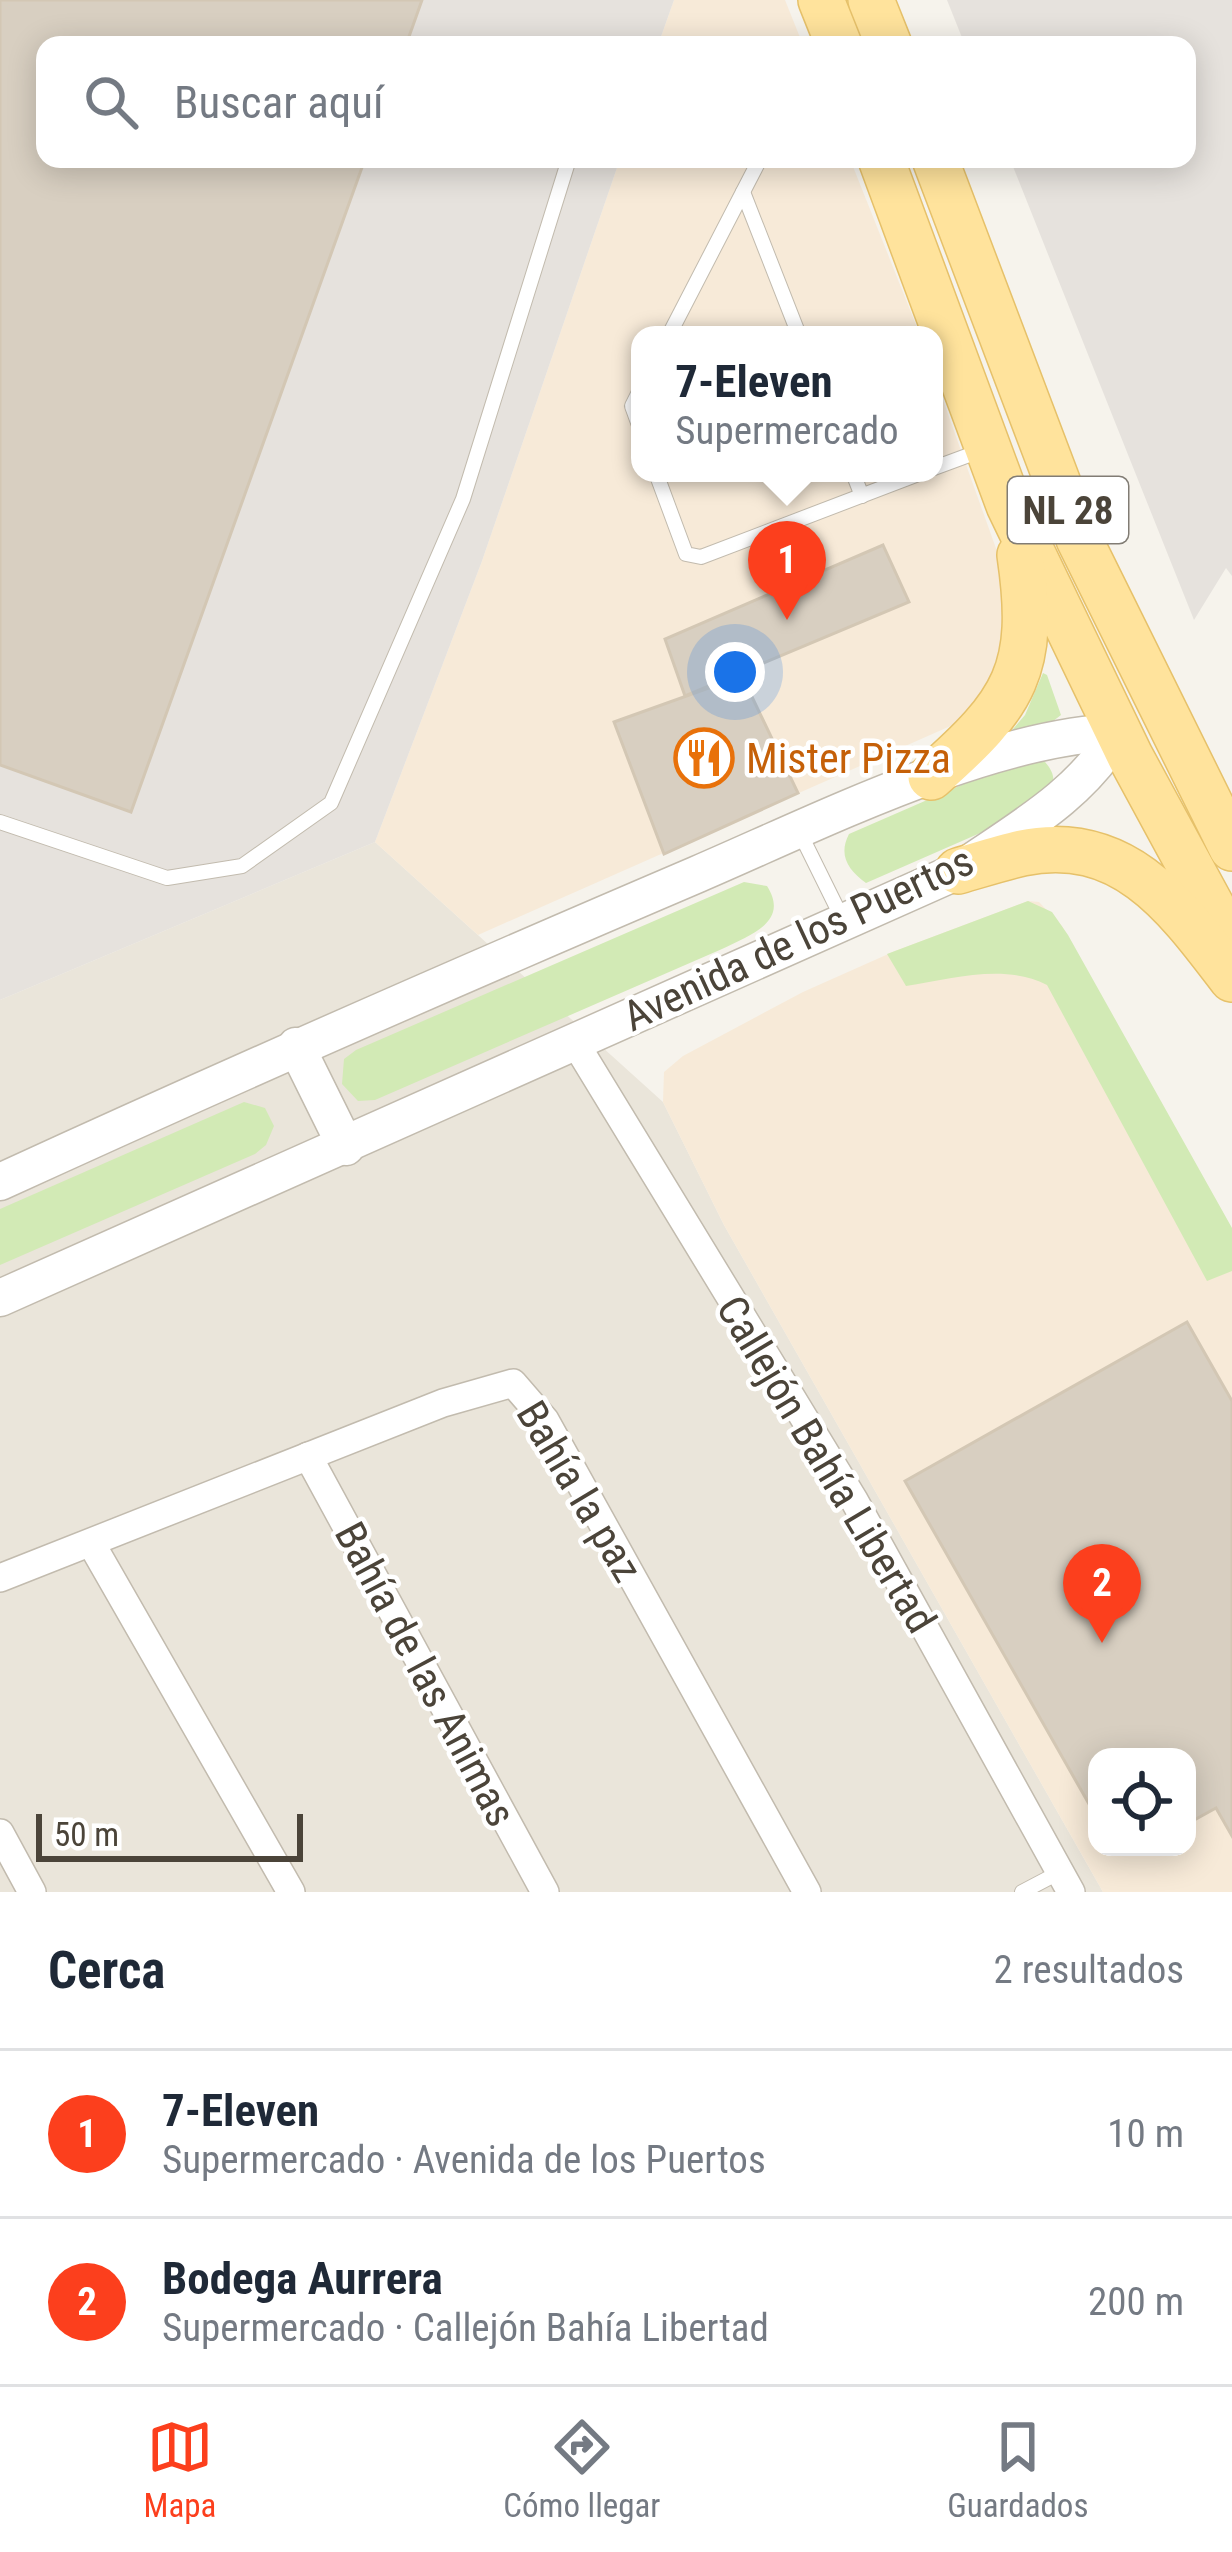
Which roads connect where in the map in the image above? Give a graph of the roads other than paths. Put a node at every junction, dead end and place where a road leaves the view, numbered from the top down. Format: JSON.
{"nodes":[{"id":1,"x":871,"y":0,"type":"edge"},
{"id":2,"x":885,"y":36,"type":"edge"},
{"id":3,"x":566,"y":168,"type":"edge"},
{"id":4,"x":755,"y":168,"type":"edge"},
{"id":5,"x":884,"y":168,"type":"edge"},
{"id":6,"x":939,"y":168,"type":"edge"},
{"id":7,"x":743,"y":192,"type":"junction"},
{"id":8,"x":994,"y":307,"type":"junction"},
{"id":9,"x":674,"y":326,"type":"edge"},
{"id":10,"x":795,"y":326,"type":"edge"},
{"id":11,"x":943,"y":326,"type":"edge"},
{"id":12,"x":943,"y":326,"type":"edge"},
{"id":13,"x":988,"y":448,"type":"junction"},
{"id":14,"x":943,"y":465,"type":"edge"},
{"id":15,"x":659,"y":482,"type":"edge"},
{"id":16,"x":857,"y":482,"type":"edge"},
{"id":17,"x":899,"y":482,"type":"edge"},
{"id":18,"x":862,"y":496,"type":"junction"},
{"id":19,"x":1009,"y":506,"type":"junction"},
{"id":20,"x":1118,"y":732,"type":"junction"},
{"id":21,"x":931,"y":777,"type":"junction"},
{"id":22,"x":0,"y":822,"type":"edge"},
{"id":23,"x":799,"y":831,"type":"junction"},
{"id":24,"x":1232,"y":848,"type":"edge"},
{"id":25,"x":958,"y":871,"type":"junction"},
{"id":26,"x":1232,"y":891,"type":"edge"},
{"id":27,"x":1160,"y":894,"type":"junction"},
{"id":28,"x":844,"y":923,"type":"junction"},
{"id":29,"x":1232,"y":944,"type":"edge"},
{"id":30,"x":1232,"y":979,"type":"edge"},
{"id":31,"x":1232,"y":1010,"type":"edge"},
{"id":32,"x":574,"y":1041,"type":"junction"},
{"id":33,"x":296,"y":1046,"type":"junction"},
{"id":34,"x":346,"y":1147,"type":"junction"},
{"id":35,"x":0,"y":1182,"type":"edge"},
{"id":36,"x":0,"y":1298,"type":"edge"},
{"id":37,"x":308,"y":1456,"type":"junction"},
{"id":38,"x":92,"y":1543,"type":"junction"},
{"id":39,"x":0,"y":1578,"type":"edge"},
{"id":40,"x":0,"y":1833,"type":"edge"},
{"id":41,"x":1065,"y":1882,"type":"edge"},
{"id":42,"x":32,"y":1892,"type":"edge"},
{"id":43,"x":291,"y":1892,"type":"edge"},
{"id":44,"x":545,"y":1892,"type":"edge"},
{"id":45,"x":807,"y":1892,"type":"edge"},
{"id":46,"x":1022,"y":1892,"type":"edge"}],
"edges":[{"from":1,"to":2,"type":"main road"},
{"from":3,"to":22,"type":"lane"},
{"from":4,"to":7,"type":"lane"},
{"from":5,"to":11,"type":"main road","number":"NL 28"},
{"from":6,"to":8,"type":"main road","number":"NL 28"},
{"from":7,"to":9,"type":"lane"},
{"from":7,"to":10,"type":"lane"},
{"from":8,"to":20,"type":"main road"},
{"from":8,"to":24,"type":"main road","number":"NL 28"},
{"from":12,"to":13,"type":"main road","number":"NL 28"},
{"from":13,"to":14,"type":"lane"},
{"from":13,"to":19,"type":"main road","number":"NL 28"},
{"from":15,"to":18,"type":"lane"},
{"from":16,"to":18,"type":"lane"},
{"from":17,"to":18,"type":"lane"},
{"from":19,"to":20,"type":"main road","number":"NL 28"},
{"from":19,"to":21,"type":"main road"},
{"from":20,"to":21,"type":"street"},
{"from":20,"to":25,"type":"street","name":"Avenida de los Puertos"},
{"from":20,"to":26,"type":"main road"},
{"from":20,"to":29,"type":"main road","number":"NL 28"},
{"from":21,"to":23,"type":"street"},
{"from":23,"to":28,"type":"lane"},
{"from":23,"to":33,"type":"street"},
{"from":25,"to":27,"type":"main road"},
{"from":25,"to":28,"type":"street","name":"Avenida de los Puertos"},
{"from":27,"to":30,"type":"main road"},
{"from":27,"to":31,"type":"main road"},
{"from":28,"to":32,"type":"street","name":"Avenida de los Puertos"},
{"from":32,"to":34,"type":"street","name":"Avenida de los Puertos"},
{"from":32,"to":41,"type":"street","name":"Callejón Bahía Libertad"},
{"from":33,"to":34,"type":"street"},
{"from":33,"to":35,"type":"street"},
{"from":34,"to":36,"type":"street","name":"Avenida de los Puertos"},
{"from":37,"to":38,"type":"street","name":"Bahía la paz"},
{"from":37,"to":44,"type":"street","name":"Bahía de las Animas"},
{"from":37,"to":45,"type":"street","name":"Bahía la paz"},
{"from":38,"to":39,"type":"street","name":"Bahía la paz"},
{"from":38,"to":43,"type":"street"},
{"from":40,"to":42,"type":"street"},
{"from":41,"to":46,"type":"lane"}]}
